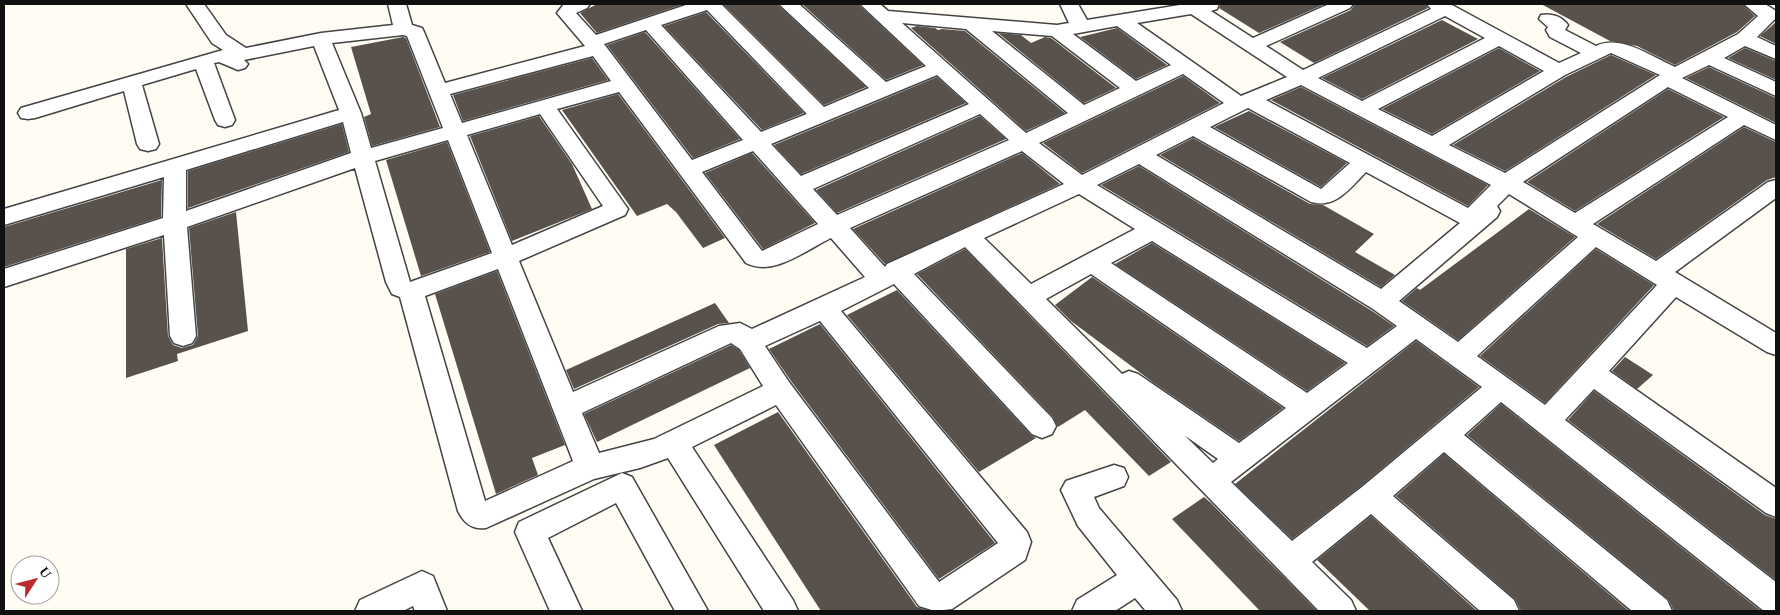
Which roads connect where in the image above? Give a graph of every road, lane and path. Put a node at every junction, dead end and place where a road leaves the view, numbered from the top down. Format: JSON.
{"nodes":[{"id":1,"x":195,"y":4,"type":"edge"},
{"id":2,"x":397,"y":4,"type":"edge"},
{"id":3,"x":581,"y":4,"type":"edge"},
{"id":4,"x":707,"y":4,"type":"edge"},
{"id":5,"x":712,"y":4,"type":"edge"},
{"id":6,"x":788,"y":4,"type":"edge"},
{"id":7,"x":1069,"y":4,"type":"edge"},
{"id":8,"x":1344,"y":4,"type":"edge"},
{"id":9,"x":1753,"y":4,"type":"edge"},
{"id":10,"x":1205,"y":6,"type":"edge"},
{"id":11,"x":1441,"y":6,"type":"edge"},
{"id":12,"x":876,"y":10,"type":"edge"},
{"id":13,"x":1119,"y":19,"type":"junction"},
{"id":14,"x":1548,"y":20,"type":"dead end"},
{"id":15,"x":969,"y":22,"type":"junction"},
{"id":16,"x":649,"y":23,"type":"junction"},
{"id":17,"x":1080,"y":26,"type":"junction"},
{"id":18,"x":403,"y":29,"type":"junction"},
{"id":19,"x":1057,"y":31,"type":"junction"},
{"id":20,"x":1744,"y":38,"type":"junction"},
{"id":21,"x":321,"y":39,"type":"junction"},
{"id":22,"x":1498,"y":39,"type":"junction"},
{"id":23,"x":594,"y":45,"type":"junction"},
{"id":24,"x":1253,"y":45,"type":"junction"},
{"id":25,"x":291,"y":46,"type":"junction"},
{"id":26,"x":1776,"y":52,"type":"edge"},
{"id":27,"x":1595,"y":53,"type":"junction"},
{"id":28,"x":1710,"y":58,"type":"junction"},
{"id":29,"x":206,"y":66,"type":"junction"},
{"id":30,"x":1184,"y":66,"type":"junction"},
{"id":31,"x":940,"y":67,"type":"junction"},
{"id":32,"x":1558,"y":71,"type":"junction"},
{"id":33,"x":1671,"y":76,"type":"junction"},
{"id":34,"x":1302,"y":78,"type":"junction"},
{"id":35,"x":131,"y":81,"type":"junction"},
{"id":36,"x":624,"y":84,"type":"junction"},
{"id":37,"x":1134,"y":89,"type":"junction"},
{"id":38,"x":883,"y":90,"type":"junction"},
{"id":39,"x":1776,"y":90,"type":"edge"},
{"id":40,"x":438,"y":91,"type":"junction"},
{"id":41,"x":1245,"y":102,"type":"junction"},
{"id":42,"x":544,"y":105,"type":"junction"},
{"id":43,"x":983,"y":105,"type":"junction"},
{"id":44,"x":1364,"y":108,"type":"junction"},
{"id":45,"x":28,"y":113,"type":"dead end"},
{"id":46,"x":351,"y":113,"type":"junction"},
{"id":47,"x":1081,"y":114,"type":"junction"},
{"id":48,"x":820,"y":115,"type":"junction"},
{"id":49,"x":1743,"y":117,"type":"junction"},
{"id":50,"x":225,"y":120,"type":"dead end"},
{"id":51,"x":1194,"y":127,"type":"junction"},
{"id":52,"x":454,"y":131,"type":"junction"},
{"id":53,"x":1776,"y":133,"type":"edge"},
{"id":54,"x":755,"y":141,"type":"junction"},
{"id":55,"x":1024,"y":142,"type":"junction"},
{"id":56,"x":148,"y":144,"type":"dead end"},
{"id":57,"x":1434,"y":144,"type":"junction"},
{"id":58,"x":1139,"y":154,"type":"junction"},
{"id":59,"x":363,"y":157,"type":"junction"},
{"id":60,"x":1364,"y":162,"type":"junction"},
{"id":61,"x":174,"y":165,"type":"junction"},
{"id":62,"x":688,"y":170,"type":"junction"},
{"id":63,"x":1080,"y":185,"type":"junction"},
{"id":64,"x":1510,"y":185,"type":"junction"},
{"id":65,"x":797,"y":187,"type":"junction"},
{"id":66,"x":1776,"y":188,"type":"edge"},
{"id":67,"x":4,"y":217,"type":"edge"},
{"id":68,"x":176,"y":223,"type":"junction"},
{"id":69,"x":834,"y":226,"type":"junction"},
{"id":70,"x":1153,"y":230,"type":"junction"},
{"id":71,"x":1585,"y":230,"type":"junction"},
{"id":72,"x":968,"y":236,"type":"junction"},
{"id":73,"x":504,"y":258,"type":"junction"},
{"id":74,"x":1091,"y":262,"type":"junction"},
{"id":75,"x":889,"y":274,"type":"junction"},
{"id":76,"x":4,"y":278,"type":"edge"},
{"id":77,"x":1665,"y":279,"type":"junction"},
{"id":78,"x":411,"y":291,"type":"junction"},
{"id":79,"x":1028,"y":297,"type":"junction"},
{"id":80,"x":1382,"y":302,"type":"junction"},
{"id":81,"x":824,"y":308,"type":"junction"},
{"id":82,"x":1416,"y":325,"type":"junction"},
{"id":83,"x":183,"y":336,"type":"dead end"},
{"id":84,"x":749,"y":342,"type":"junction"},
{"id":85,"x":1776,"y":345,"type":"edge"},
{"id":86,"x":1077,"y":346,"type":"junction"},
{"id":87,"x":1460,"y":356,"type":"junction"},
{"id":88,"x":1366,"y":361,"type":"junction"},
{"id":89,"x":1592,"y":373,"type":"junction"},
{"id":90,"x":1501,"y":387,"type":"junction"},
{"id":91,"x":780,"y":390,"type":"junction"},
{"id":92,"x":1306,"y":407,"type":"junction"},
{"id":93,"x":565,"y":408,"type":"junction"},
{"id":94,"x":1547,"y":422,"type":"junction"},
{"id":95,"x":1042,"y":426,"type":"dead end"},
{"id":96,"x":1444,"y":435,"type":"junction"},
{"id":97,"x":674,"y":443,"type":"junction"},
{"id":98,"x":1240,"y":459,"type":"junction"},
{"id":99,"x":590,"y":467,"type":"junction"},
{"id":100,"x":1114,"y":477,"type":"dead end"},
{"id":101,"x":1211,"y":481,"type":"junction"},
{"id":102,"x":1372,"y":496,"type":"junction"},
{"id":103,"x":1776,"y":504,"type":"edge"},
{"id":104,"x":1290,"y":561,"type":"junction"},
{"id":105,"x":1138,"y":578,"type":"junction"},
{"id":106,"x":427,"y":599,"type":"edge"},
{"id":107,"x":1776,"y":601,"type":"edge"},
{"id":108,"x":371,"y":611,"type":"edge"},
{"id":109,"x":566,"y":611,"type":"edge"},
{"id":110,"x":692,"y":611,"type":"edge"},
{"id":111,"x":782,"y":611,"type":"edge"},
{"id":112,"x":1088,"y":611,"type":"edge"},
{"id":113,"x":1166,"y":611,"type":"edge"},
{"id":114,"x":1340,"y":611,"type":"edge"},
{"id":115,"x":1502,"y":611,"type":"edge"},
{"id":116,"x":1656,"y":611,"type":"edge"}],
"edges":[{"from":1,"to":25,"type":"street"},
{"from":2,"to":18,"type":"street"},
{"from":3,"to":23,"type":"street"},
{"from":4,"to":16,"type":"street"},
{"from":5,"to":48,"type":"street"},
{"from":6,"to":38,"type":"street"},
{"from":7,"to":17,"type":"street"},
{"from":8,"to":24,"type":"street"},
{"from":9,"to":20,"type":"street"},
{"from":10,"to":13,"type":"street"},
{"from":10,"to":24,"type":"street"},
{"from":11,"to":22,"type":"street"},
{"from":11,"to":34,"type":"street"},
{"from":12,"to":15,"type":"street"},
{"from":12,"to":31,"type":"street"},
{"from":13,"to":17,"type":"street"},
{"from":13,"to":30,"type":"street"},
{"from":14,"to":27,"type":"street"},
{"from":15,"to":19,"type":"street"},
{"from":15,"to":47,"type":"street"},
{"from":16,"to":23,"type":"street"},
{"from":16,"to":54,"type":"street"},
{"from":17,"to":19,"type":"street"},
{"from":18,"to":21,"type":"street"},
{"from":18,"to":40,"type":"street"},
{"from":19,"to":37,"type":"street"},
{"from":20,"to":26,"type":"street"},
{"from":20,"to":28,"type":"street"},
{"from":21,"to":25,"type":"street"},
{"from":21,"to":46,"type":"street"},
{"from":22,"to":32,"type":"street"},
{"from":22,"to":44,"type":"street"},
{"from":23,"to":36,"type":"street"},
{"from":23,"to":40,"type":"street"},
{"from":24,"to":34,"type":"street"},
{"from":25,"to":29,"type":"street"},
{"from":27,"to":32,"type":"street"},
{"from":27,"to":33,"type":"street"},
{"from":28,"to":33,"type":"street"},
{"from":28,"to":39,"type":"street"},
{"from":29,"to":35,"type":"street"},
{"from":29,"to":50,"type":"street"},
{"from":30,"to":37,"type":"street"},
{"from":30,"to":41,"type":"street"},
{"from":31,"to":38,"type":"street"},
{"from":31,"to":43,"type":"street"},
{"from":32,"to":57,"type":"street"},
{"from":33,"to":49,"type":"street"},
{"from":33,"to":64,"type":"street"},
{"from":34,"to":41,"type":"street"},
{"from":34,"to":44,"type":"street"},
{"from":35,"to":45,"type":"street"},
{"from":35,"to":56,"type":"street"},
{"from":36,"to":42,"type":"street"},
{"from":36,"to":62,"type":"street"},
{"from":37,"to":47,"type":"street"},
{"from":38,"to":48,"type":"street"},
{"from":40,"to":52,"type":"street"},
{"from":41,"to":51,"type":"street"},
{"from":41,"to":60,"type":"street"},
{"from":42,"to":52,"type":"street"},
{"from":42,"to":73,"type":"street"},
{"from":43,"to":55,"type":"street"},
{"from":43,"to":65,"type":"street"},
{"from":44,"to":57,"type":"street"},
{"from":46,"to":59,"type":"street"},
{"from":46,"to":61,"type":"street"},
{"from":47,"to":55,"type":"street"},
{"from":48,"to":54,"type":"street"},
{"from":49,"to":53,"type":"street"},
{"from":49,"to":71,"type":"street"},
{"from":51,"to":58,"type":"street"},
{"from":51,"to":60,"type":"street"},
{"from":52,"to":59,"type":"street"},
{"from":52,"to":73,"type":"street"},
{"from":54,"to":62,"type":"street"},
{"from":54,"to":65,"type":"street"},
{"from":55,"to":63,"type":"street"},
{"from":55,"to":69,"type":"street"},
{"from":57,"to":64,"type":"street"},
{"from":58,"to":63,"type":"street"},
{"from":58,"to":80,"type":"street"},
{"from":59,"to":68,"type":"street"},
{"from":59,"to":78,"type":"street"},
{"from":60,"to":64,"type":"street"},
{"from":61,"to":67,"type":"street"},
{"from":61,"to":68,"type":"street"},
{"from":62,"to":69,"type":"street"},
{"from":63,"to":70,"type":"street"},
{"from":63,"to":72,"type":"street"},
{"from":64,"to":71,"type":"street"},
{"from":64,"to":80,"type":"street"},
{"from":65,"to":69,"type":"street"},
{"from":66,"to":77,"type":"street"},
{"from":68,"to":76,"type":"street"},
{"from":68,"to":83,"type":"street"},
{"from":69,"to":75,"type":"street"},
{"from":70,"to":74,"type":"street"},
{"from":70,"to":88,"type":"street"},
{"from":71,"to":77,"type":"street"},
{"from":71,"to":87,"type":"street"},
{"from":72,"to":75,"type":"street"},
{"from":72,"to":79,"type":"street"},
{"from":73,"to":78,"type":"street"},
{"from":73,"to":93,"type":"street"},
{"from":74,"to":79,"type":"street"},
{"from":74,"to":92,"type":"street"},
{"from":75,"to":81,"type":"street"},
{"from":75,"to":95,"type":"street"},
{"from":77,"to":85,"type":"street"},
{"from":77,"to":89,"type":"street"},
{"from":78,"to":99,"type":"street"},
{"from":79,"to":86,"type":"street"},
{"from":80,"to":82,"type":"street"},
{"from":81,"to":84,"type":"street"},
{"from":81,"to":91,"type":"street"},
{"from":82,"to":87,"type":"street"},
{"from":82,"to":88,"type":"street"},
{"from":84,"to":91,"type":"street"},
{"from":84,"to":93,"type":"street"},
{"from":86,"to":98,"type":"street"},
{"from":86,"to":101,"type":"street"},
{"from":87,"to":90,"type":"street"},
{"from":88,"to":92,"type":"street"},
{"from":89,"to":94,"type":"street"},
{"from":89,"to":103,"type":"street"},
{"from":90,"to":94,"type":"street"},
{"from":90,"to":96,"type":"street"},
{"from":91,"to":97,"type":"street"},
{"from":92,"to":98,"type":"street"},
{"from":93,"to":99,"type":"street"},
{"from":94,"to":107,"type":"street"},
{"from":96,"to":102,"type":"street"},
{"from":96,"to":116,"type":"street"},
{"from":97,"to":99,"type":"street"},
{"from":97,"to":111,"type":"street"},
{"from":98,"to":101,"type":"street"},
{"from":100,"to":105,"type":"street"},
{"from":101,"to":104,"type":"street"},
{"from":102,"to":104,"type":"street"},
{"from":102,"to":115,"type":"street"},
{"from":104,"to":114,"type":"street"},
{"from":105,"to":112,"type":"street"},
{"from":105,"to":113,"type":"street"},
{"from":106,"to":108,"type":"street"},
{"from":109,"to":110,"type":"street"}]}
